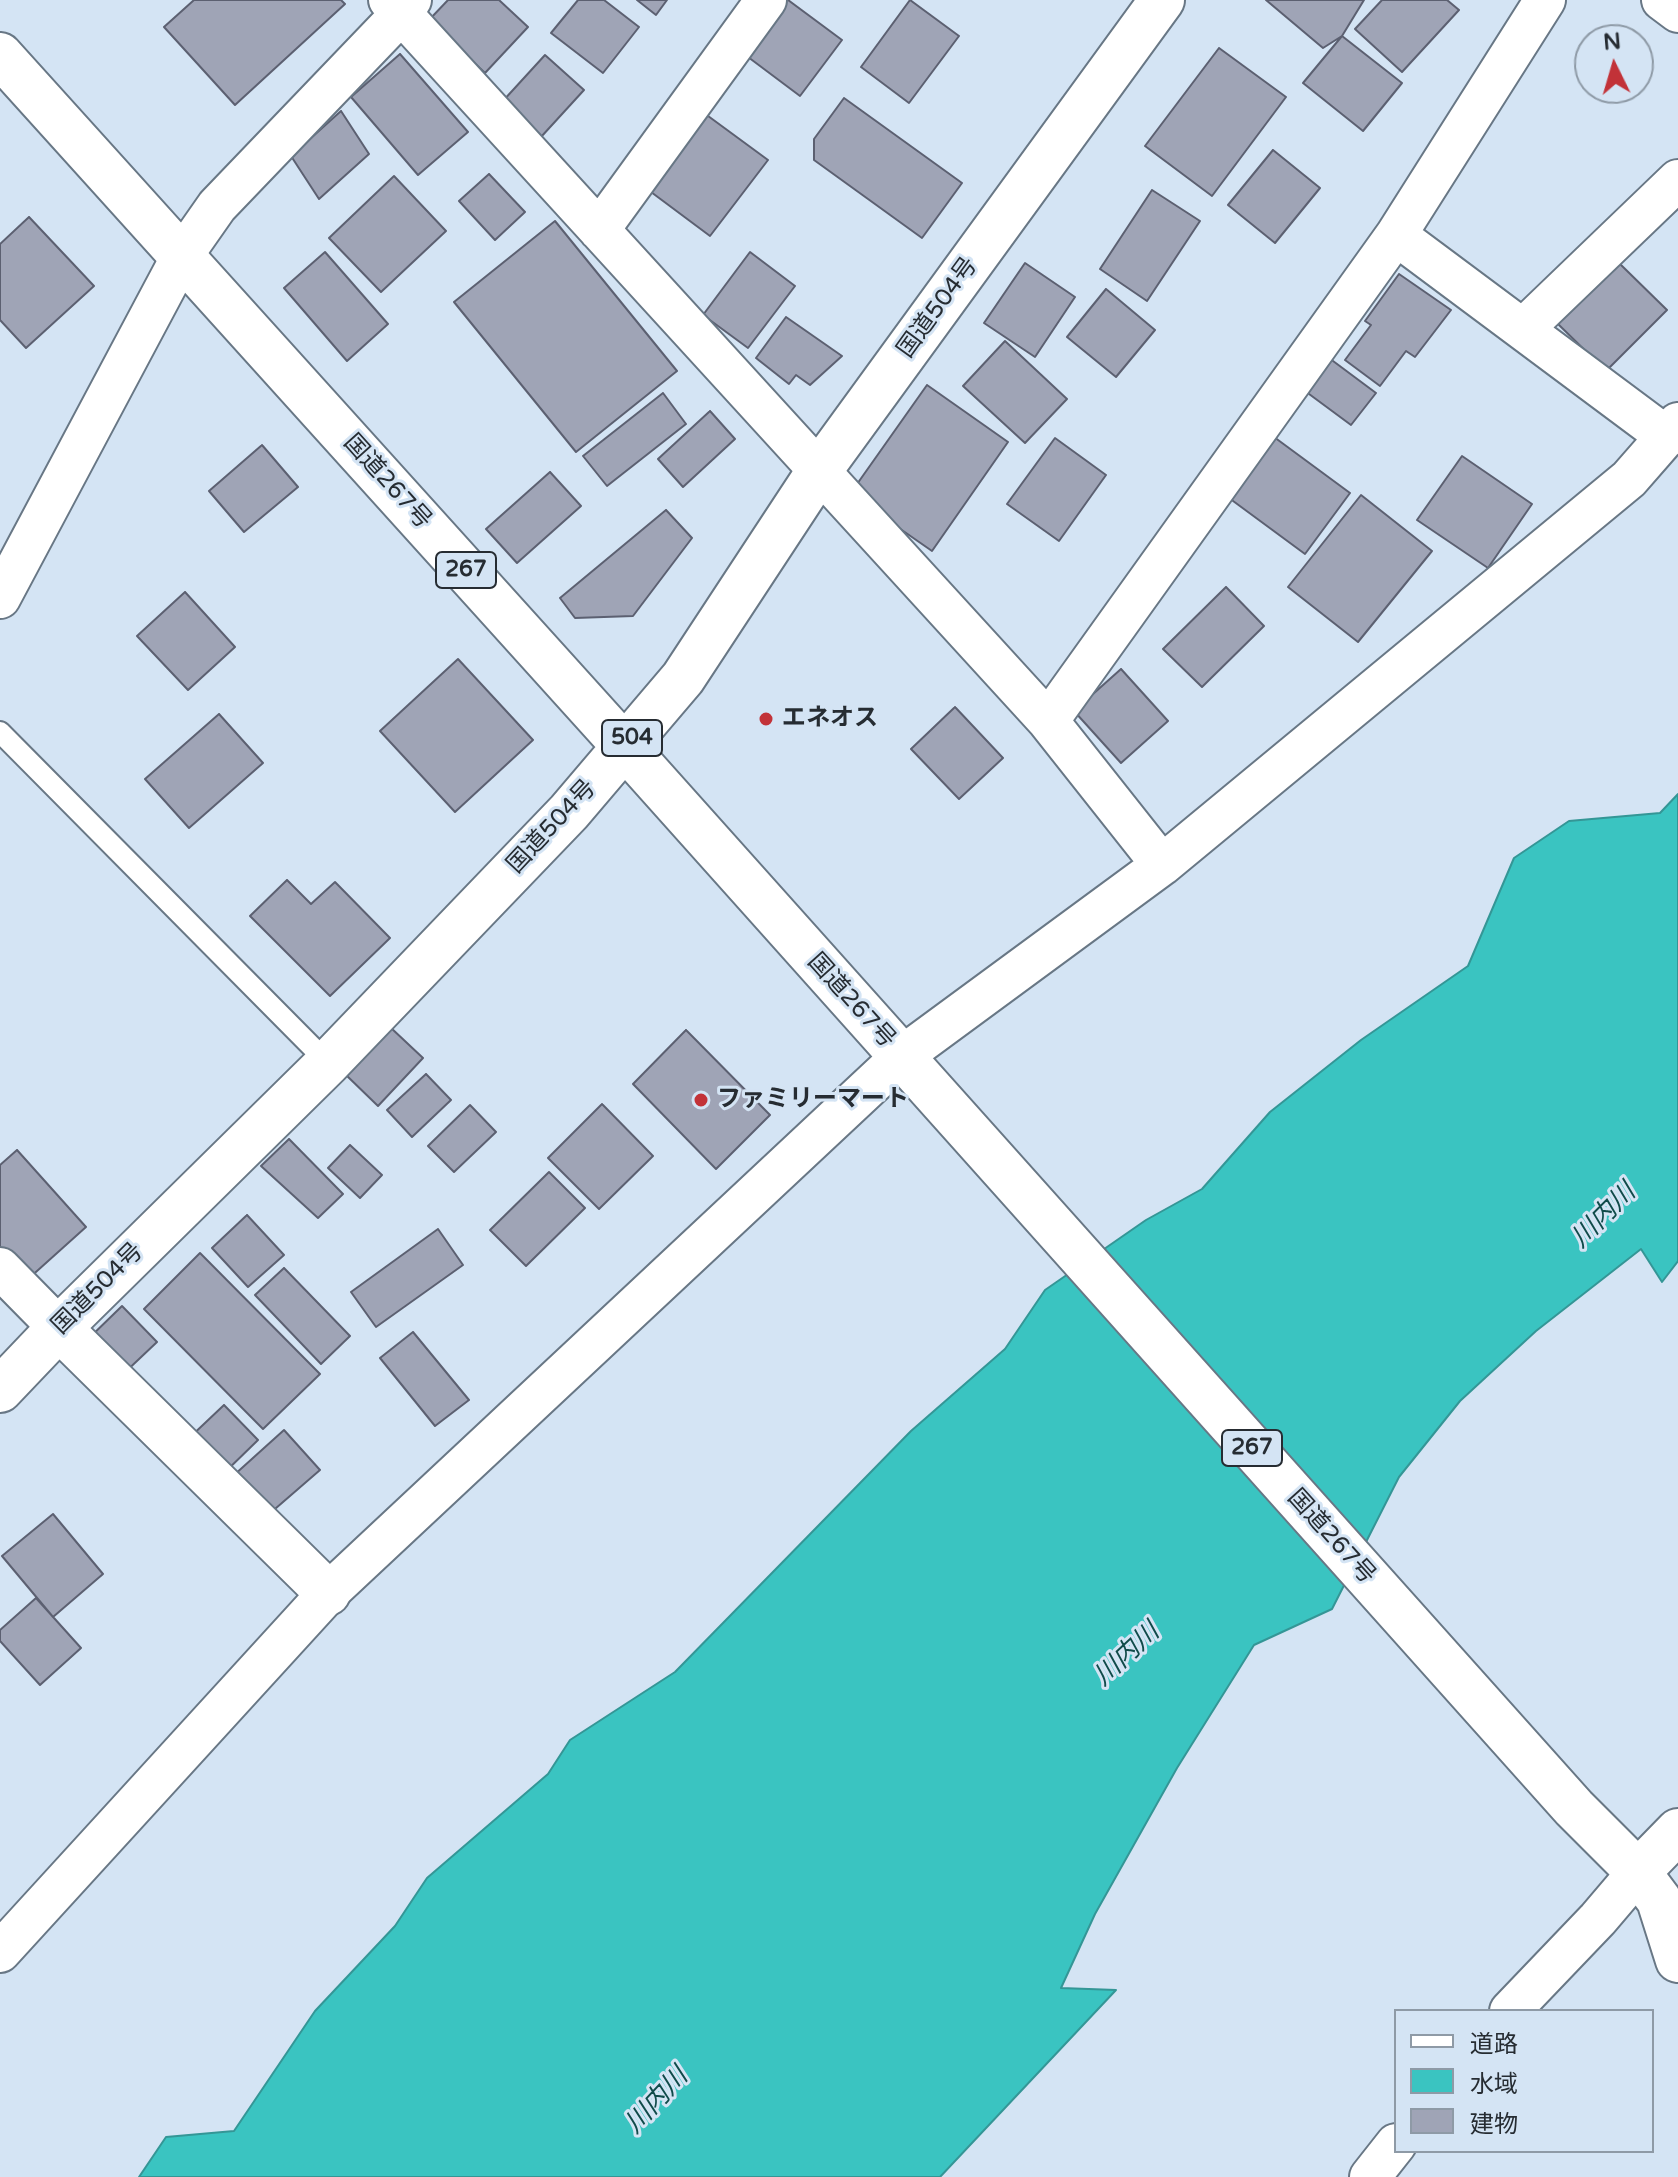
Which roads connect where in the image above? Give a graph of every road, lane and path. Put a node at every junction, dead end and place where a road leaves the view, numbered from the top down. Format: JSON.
{"nodes":[{"id":1,"x":766,"y":0,"type":"edge"},
{"id":2,"x":1162,"y":0,"type":"edge"},
{"id":3,"x":1545,"y":0,"type":"edge"},
{"id":4,"x":1662,"y":0,"type":"edge"},
{"id":5,"x":400,"y":5,"type":"edge"},
{"id":6,"x":1678,"y":12,"type":"edge"},
{"id":7,"x":0,"y":55,"type":"edge"},
{"id":8,"x":1678,"y":180,"type":"edge"},
{"id":9,"x":599,"y":230,"type":"junction"},
{"id":10,"x":1396,"y":235,"type":"junction"},
{"id":11,"x":182,"y":256,"type":"junction"},
{"id":12,"x":1523,"y":329,"type":"junction"},
{"id":13,"x":1672,"y":430,"type":"edge"},
{"id":14,"x":819,"y":471,"type":"junction"},
{"id":15,"x":0,"y":598,"type":"edge"},
{"id":16,"x":1048,"y":721,"type":"junction"},
{"id":17,"x":0,"y":732,"type":"edge"},
{"id":18,"x":625,"y":747,"type":"junction"},
{"id":19,"x":1162,"y":865,"type":"junction"},
{"id":20,"x":328,"y":1063,"type":"junction"},
{"id":21,"x":915,"y":1073,"type":"junction"},
{"id":22,"x":0,"y":1268,"type":"edge"},
{"id":23,"x":59,"y":1328,"type":"junction"},
{"id":24,"x":0,"y":1390,"type":"edge"},
{"id":25,"x":328,"y":1593,"type":"junction"},
{"id":26,"x":1678,"y":1831,"type":"edge"},
{"id":27,"x":1638,"y":1872,"type":"junction"},
{"id":28,"x":0,"y":1952,"type":"edge"},
{"id":29,"x":1678,"y":1960,"type":"edge"},
{"id":30,"x":1512,"y":2009,"type":"edge"},
{"id":31,"x":1394,"y":2147,"type":"edge"},
{"id":32,"x":1370,"y":2177,"type":"edge"}],
"edges":[{"from":1,"to":9,"type":"street"},
{"from":2,"to":14,"type":"main road","name":"国道504号","number":"504"},
{"from":3,"to":10,"type":"street"},
{"from":4,"to":6,"type":"street"},
{"from":5,"to":9,"type":"street"},
{"from":5,"to":11,"type":"street"},
{"from":7,"to":11,"type":"main road","name":"国道267号","number":"267"},
{"from":8,"to":12,"type":"street"},
{"from":9,"to":14,"type":"street"},
{"from":10,"to":12,"type":"street"},
{"from":10,"to":16,"type":"street"},
{"from":11,"to":15,"type":"street"},
{"from":11,"to":18,"type":"main road","name":"国道267号","number":"267"},
{"from":12,"to":13,"type":"street"},
{"from":13,"to":19,"type":"street"},
{"from":14,"to":16,"type":"street"},
{"from":14,"to":18,"type":"main road","name":"国道504号","number":"504"},
{"from":16,"to":19,"type":"street"},
{"from":17,"to":20,"type":"lane"},
{"from":18,"to":20,"type":"main road","name":"国道504号","number":"504"},
{"from":18,"to":21,"type":"main road","name":"国道267号","number":"267"},
{"from":19,"to":21,"type":"street"},
{"from":20,"to":23,"type":"main road","name":"国道504号","number":"504"},
{"from":21,"to":25,"type":"street"},
{"from":21,"to":27,"type":"main road","name":"国道267号","number":"267"},
{"from":22,"to":23,"type":"street"},
{"from":23,"to":24,"type":"main road","name":"国道504号","number":"504"},
{"from":23,"to":25,"type":"main road"},
{"from":25,"to":28,"type":"street"},
{"from":26,"to":27,"type":"main road"},
{"from":27,"to":29,"type":"main road","name":"国道267号","number":"267"},
{"from":27,"to":30,"type":"street"},
{"from":31,"to":32,"type":"street"}]}
